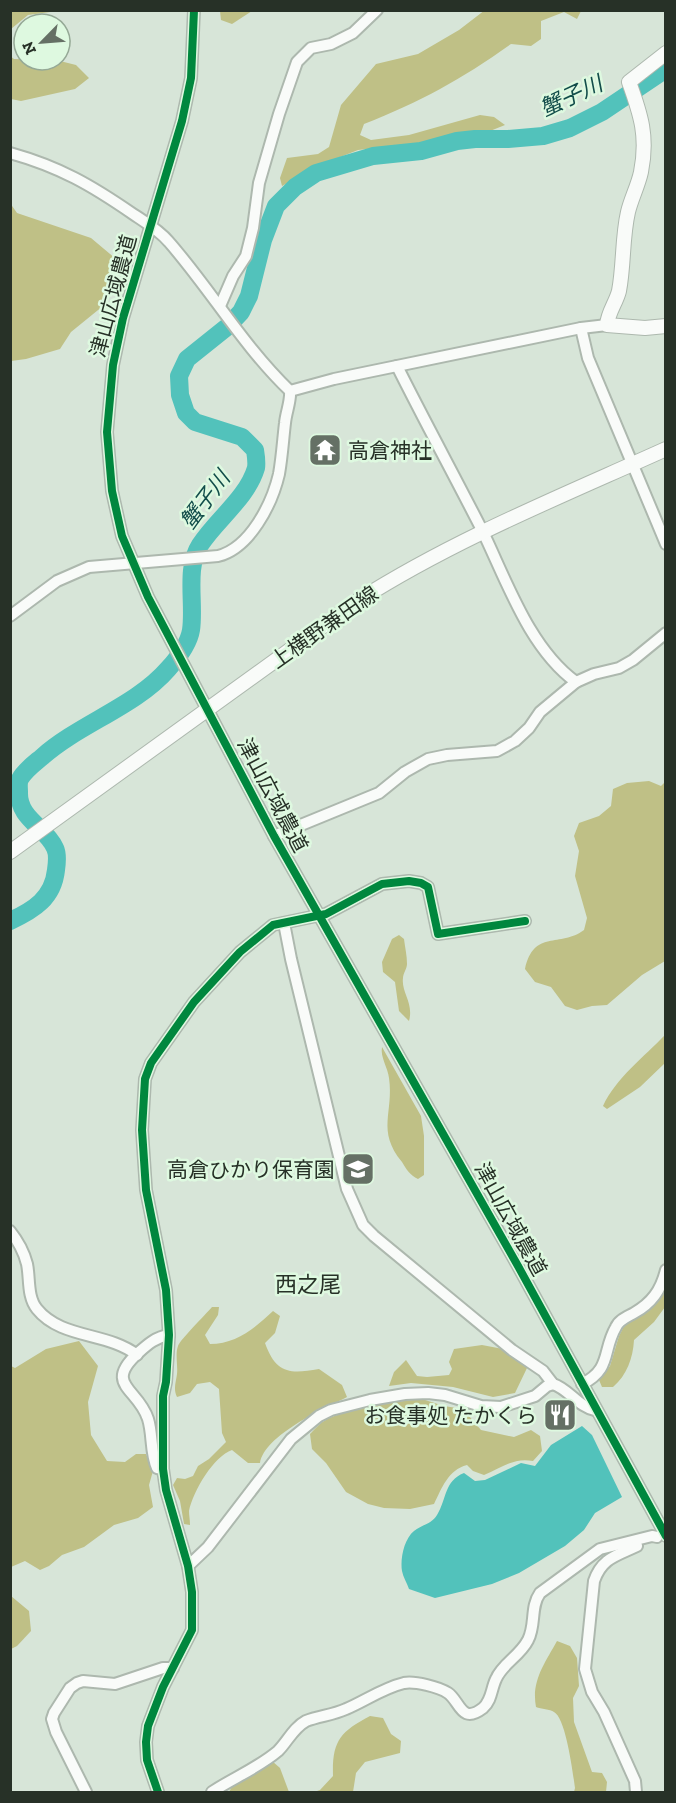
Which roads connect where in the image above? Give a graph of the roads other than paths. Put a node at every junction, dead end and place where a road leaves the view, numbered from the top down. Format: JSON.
{"nodes":[{"id":1,"x":194,"y":10,"type":"edge"},
{"id":2,"x":377,"y":10,"type":"edge"},
{"id":3,"x":666,"y":53,"type":"edge"},
{"id":4,"x":10,"y":153,"type":"edge"},
{"id":5,"x":151,"y":226,"type":"junction"},
{"id":6,"x":220,"y":306,"type":"junction"},
{"id":7,"x":607,"y":325,"type":"junction"},
{"id":8,"x":666,"y":327,"type":"edge"},
{"id":9,"x":581,"y":328,"type":"junction"},
{"id":10,"x":397,"y":366,"type":"junction"},
{"id":11,"x":290,"y":391,"type":"junction"},
{"id":12,"x":666,"y":449,"type":"edge"},
{"id":13,"x":632,"y":464,"type":"junction"},
{"id":14,"x":483,"y":532,"type":"junction"},
{"id":15,"x":666,"y":544,"type":"edge"},
{"id":16,"x":133,"y":564,"type":"junction"},
{"id":17,"x":10,"y":616,"type":"edge"},
{"id":18,"x":666,"y":633,"type":"edge"},
{"id":19,"x":576,"y":682,"type":"junction"},
{"id":20,"x":207,"y":711,"type":"junction"},
{"id":21,"x":274,"y":836,"type":"junction"},
{"id":22,"x":10,"y":852,"type":"edge"},
{"id":23,"x":319,"y":916,"type":"junction"},
{"id":24,"x":525,"y":921,"type":"dead end"},
{"id":25,"x":284,"y":923,"type":"junction"},
{"id":26,"x":10,"y":1231,"type":"edge"},
{"id":27,"x":666,"y":1270,"type":"edge"},
{"id":28,"x":170,"y":1335,"type":"junction"},
{"id":29,"x":137,"y":1355,"type":"junction"},
{"id":30,"x":553,"y":1384,"type":"junction"},
{"id":31,"x":582,"y":1384,"type":"junction"},
{"id":32,"x":595,"y":1410,"type":"junction"},
{"id":33,"x":163,"y":1469,"type":"junction"},
{"id":34,"x":662,"y":1535,"type":"edge"},
{"id":35,"x":188,"y":1566,"type":"junction"},
{"id":36,"x":173,"y":1668,"type":"junction"},
{"id":37,"x":86,"y":1792,"type":"edge"},
{"id":38,"x":158,"y":1792,"type":"edge"},
{"id":39,"x":212,"y":1792,"type":"edge"},
{"id":40,"x":636,"y":1792,"type":"edge"}],
"edges":[{"from":1,"to":5,"type":"street","name":"津山広域農道"},
{"from":2,"to":6,"type":"street"},
{"from":3,"to":7,"type":"main road"},
{"from":4,"to":5,"type":"street"},
{"from":5,"to":6,"type":"street"},
{"from":5,"to":16,"type":"street","name":"津山広域農道"},
{"from":6,"to":11,"type":"street"},
{"from":7,"to":8,"type":"main road"},
{"from":7,"to":9,"type":"street"},
{"from":9,"to":10,"type":"street"},
{"from":9,"to":13,"type":"street"},
{"from":10,"to":11,"type":"street"},
{"from":10,"to":14,"type":"street"},
{"from":11,"to":16,"type":"street"},
{"from":12,"to":13,"type":"main road","name":"上横野兼田線"},
{"from":13,"to":14,"type":"main road","name":"上横野兼田線"},
{"from":13,"to":15,"type":"street"},
{"from":14,"to":19,"type":"street"},
{"from":14,"to":20,"type":"main road","name":"上横野兼田線"},
{"from":16,"to":17,"type":"street"},
{"from":16,"to":20,"type":"street","name":"津山広域農道"},
{"from":18,"to":19,"type":"street"},
{"from":19,"to":21,"type":"street"},
{"from":20,"to":21,"type":"street","name":"津山広域農道"},
{"from":20,"to":22,"type":"main road","name":"上横野兼田線"},
{"from":21,"to":23,"type":"street","name":"津山広域農道"},
{"from":23,"to":24,"type":"street"},
{"from":23,"to":25,"type":"street"},
{"from":23,"to":31,"type":"street","name":"津山広域農道"},
{"from":25,"to":28,"type":"street"},
{"from":25,"to":30,"type":"street"},
{"from":26,"to":29,"type":"street"},
{"from":27,"to":31,"type":"street"},
{"from":28,"to":29,"type":"street"},
{"from":28,"to":33,"type":"street"},
{"from":29,"to":33,"type":"street"},
{"from":30,"to":32,"type":"street"},
{"from":30,"to":35,"type":"street"},
{"from":31,"to":32,"type":"street","name":"津山広域農道"},
{"from":32,"to":34,"type":"street","name":"津山広域農道"},
{"from":33,"to":35,"type":"street"},
{"from":34,"to":39,"type":"street"},
{"from":34,"to":40,"type":"street"},
{"from":35,"to":36,"type":"street"},
{"from":36,"to":37,"type":"street"},
{"from":36,"to":38,"type":"street"}]}
